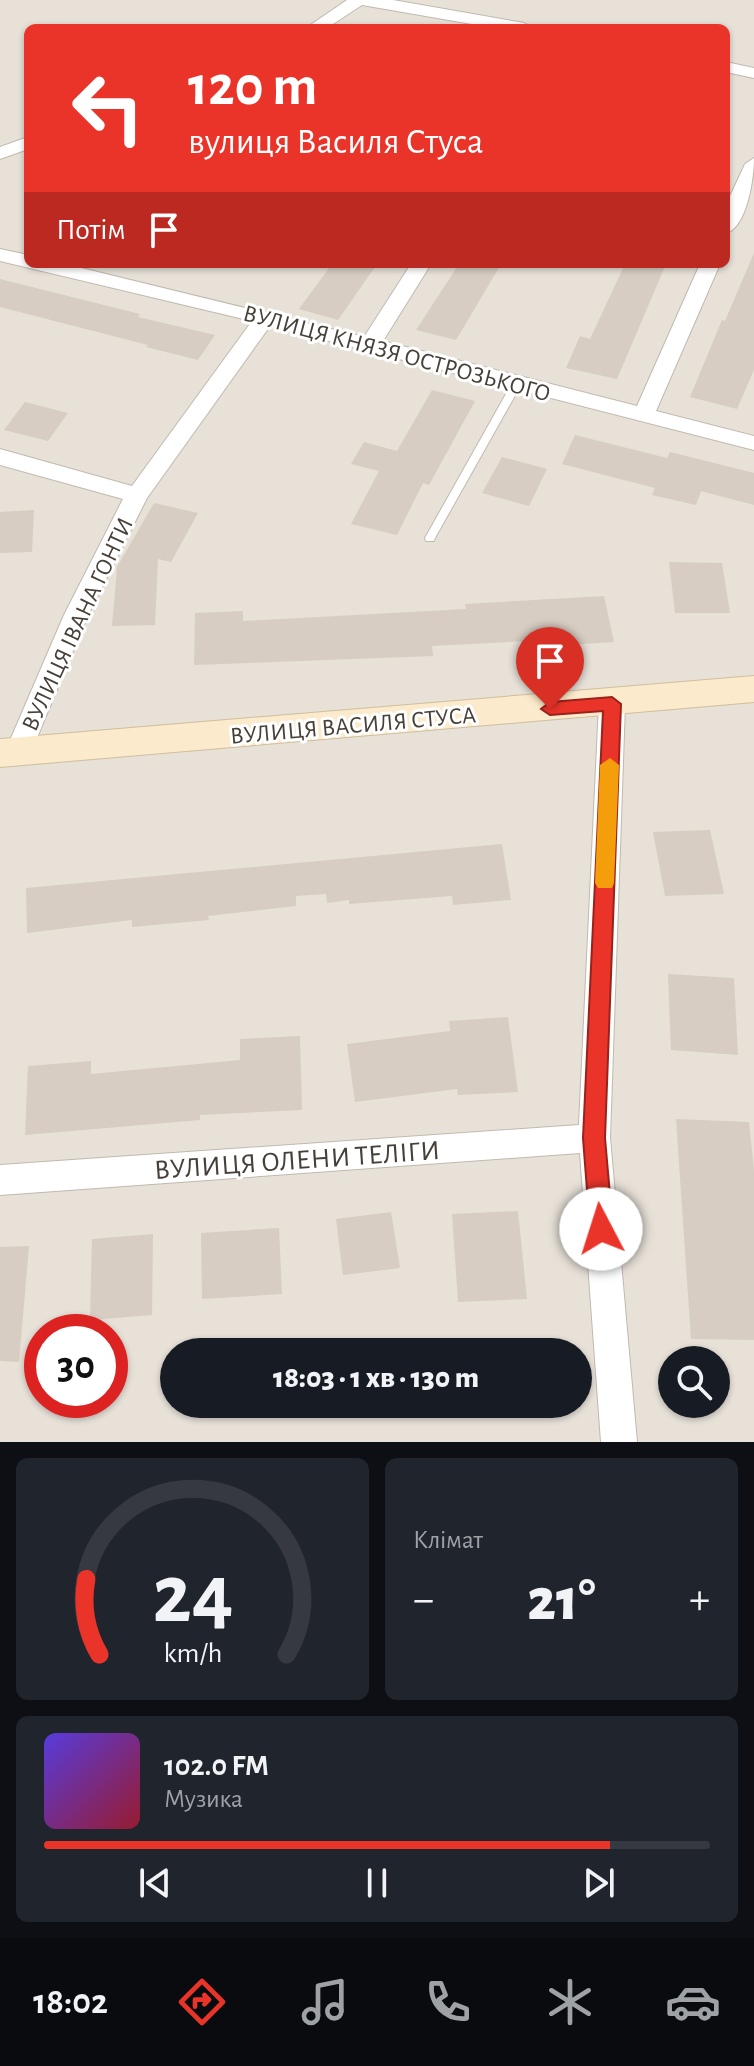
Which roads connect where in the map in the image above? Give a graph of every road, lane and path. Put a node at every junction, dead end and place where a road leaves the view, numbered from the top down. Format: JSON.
{"nodes":[{"id":1,"x":358,"y":0,"type":"edge"},
{"id":2,"x":364,"y":0,"type":"edge"},
{"id":3,"x":321,"y":24,"type":"edge"},
{"id":4,"x":501,"y":24,"type":"edge"},
{"id":5,"x":730,"y":68,"type":"edge"},
{"id":6,"x":754,"y":73,"type":"edge"},
{"id":7,"x":24,"y":144,"type":"edge"},
{"id":8,"x":0,"y":153,"type":"edge"},
{"id":9,"x":754,"y":164,"type":"edge"},
{"id":10,"x":730,"y":218,"type":"edge"},
{"id":11,"x":0,"y":255,"type":"edge"},
{"id":12,"x":24,"y":260,"type":"edge"},
{"id":13,"x":80,"y":268,"type":"edge"},
{"id":14,"x":418,"y":268,"type":"edge"},
{"id":15,"x":708,"y":268,"type":"edge"},
{"id":16,"x":121,"y":272,"type":"edge"},
{"id":17,"x":265,"y":318,"type":"junction"},
{"id":18,"x":369,"y":346,"type":"junction"},
{"id":19,"x":516,"y":385,"type":"junction"},
{"id":20,"x":643,"y":416,"type":"junction"},
{"id":21,"x":754,"y":443,"type":"edge"},
{"id":22,"x":0,"y":457,"type":"edge"},
{"id":23,"x":137,"y":495,"type":"junction"},
{"id":24,"x":430,"y":538,"type":"dead end"},
{"id":25,"x":754,"y":689,"type":"edge"},
{"id":26,"x":612,"y":704,"type":"junction"},
{"id":27,"x":9,"y":753,"type":"edge"},
{"id":28,"x":594,"y":1138,"type":"junction"},
{"id":29,"x":0,"y":1180,"type":"edge"},
{"id":30,"x":619,"y":1442,"type":"edge"}],
"edges":[{"from":1,"to":3,"type":"street"},
{"from":2,"to":4,"type":"street"},
{"from":5,"to":6,"type":"street"},
{"from":7,"to":8,"type":"street"},
{"from":9,"to":10,"type":"street"},
{"from":11,"to":12,"type":"street"},
{"from":13,"to":16,"type":"street","name":"ВУЛИЦЯ КНЯЗЯ ОСТРОЗЬКОГО"},
{"from":14,"to":18,"type":"street"},
{"from":15,"to":20,"type":"street"},
{"from":16,"to":17,"type":"street","name":"ВУЛИЦЯ КНЯЗЯ ОСТРОЗЬКОГО"},
{"from":17,"to":18,"type":"street","name":"ВУЛИЦЯ КНЯЗЯ ОСТРОЗЬКОГО"},
{"from":17,"to":23,"type":"street"},
{"from":18,"to":19,"type":"street","name":"ВУЛИЦЯ КНЯЗЯ ОСТРОЗЬКОГО"},
{"from":19,"to":20,"type":"street","name":"ВУЛИЦЯ КНЯЗЯ ОСТРОЗЬКОГО"},
{"from":19,"to":24,"type":"lane"},
{"from":20,"to":21,"type":"street","name":"ВУЛИЦЯ КНЯЗЯ ОСТРОЗЬКОГО"},
{"from":22,"to":23,"type":"street","name":"ВУЛИЦЯ ІВАНА ГОНТИ"},
{"from":23,"to":27,"type":"street","name":"ВУЛИЦЯ ІВАНА ГОНТИ"},
{"from":25,"to":26,"type":"street","name":"ВУЛИЦЯ ВАСИЛЯ СТУСА"},
{"from":26,"to":27,"type":"street","name":"ВУЛИЦЯ ВАСИЛЯ СТУСА"},
{"from":26,"to":28,"type":"street"},
{"from":28,"to":29,"type":"street","name":"ВУЛИЦЯ ОЛЕНИ ТЕЛІГИ"},
{"from":28,"to":30,"type":"street"}]}
